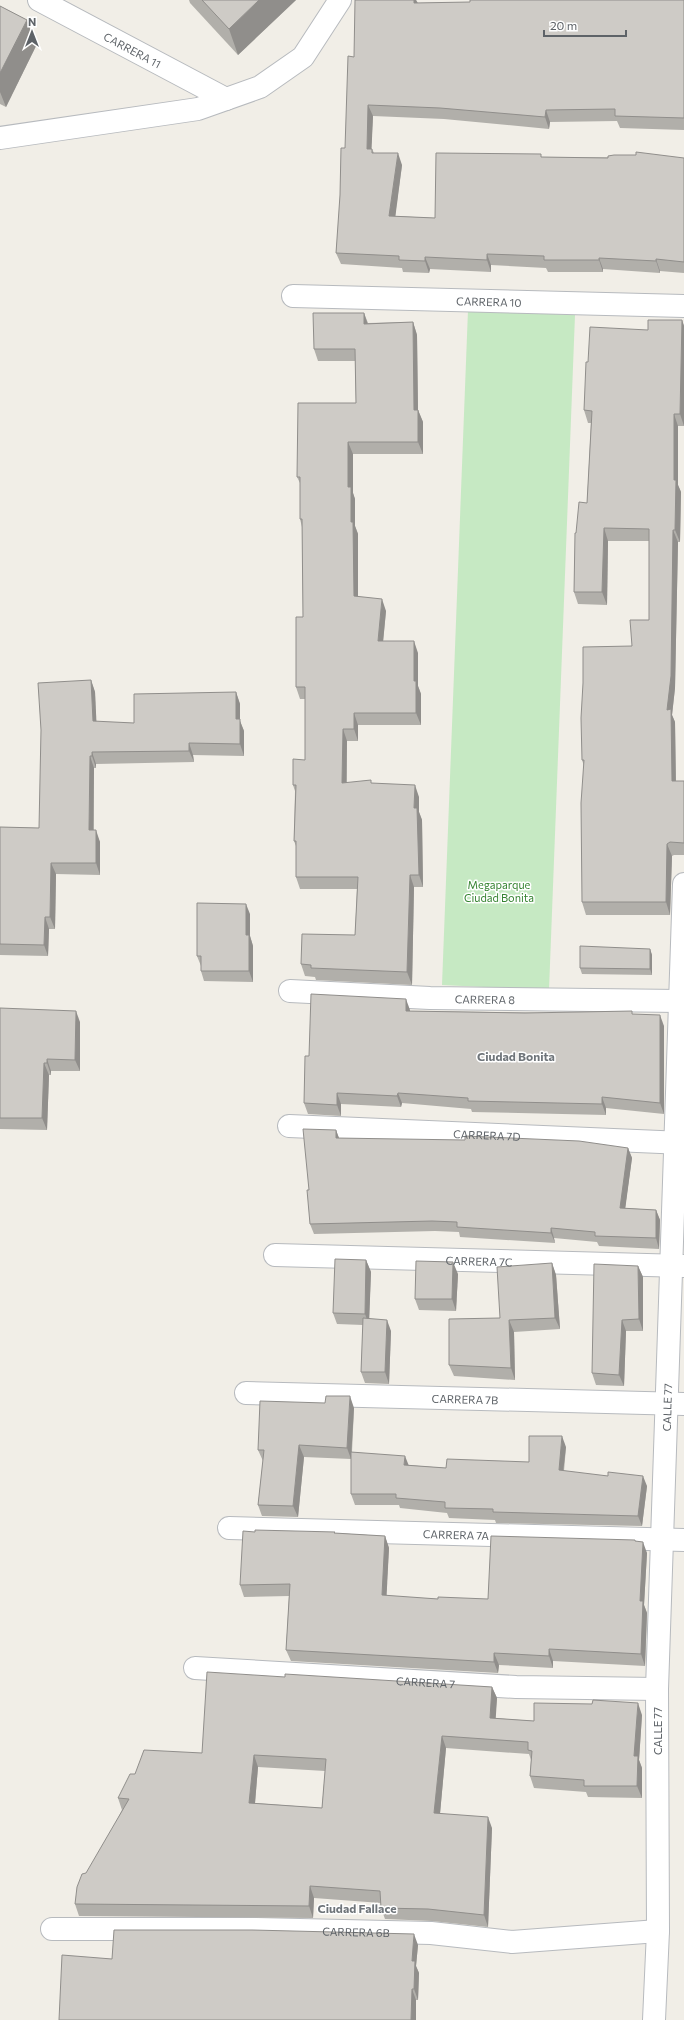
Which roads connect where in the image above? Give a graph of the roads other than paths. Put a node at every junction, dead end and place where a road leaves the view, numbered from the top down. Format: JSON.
{"nodes":[{"id":1,"x":39,"y":0,"type":"edge"},
{"id":2,"x":340,"y":0,"type":"edge"},
{"id":3,"x":226,"y":99,"type":"junction"},
{"id":4,"x":0,"y":138,"type":"edge"},
{"id":5,"x":293,"y":296,"type":"dead end"},
{"id":6,"x":684,"y":306,"type":"edge"},
{"id":7,"x":684,"y":884,"type":"edge"},
{"id":8,"x":684,"y":893,"type":"edge"},
{"id":9,"x":290,"y":991,"type":"dead end"},
{"id":10,"x":680,"y":1000,"type":"junction"},
{"id":11,"x":289,"y":1126,"type":"dead end"},
{"id":12,"x":679,"y":1143,"type":"edge"},
{"id":13,"x":275,"y":1255,"type":"dead end"},
{"id":14,"x":678,"y":1266,"type":"edge"},
{"id":15,"x":246,"y":1393,"type":"dead end"},
{"id":16,"x":675,"y":1404,"type":"edge"},
{"id":17,"x":229,"y":1528,"type":"dead end"},
{"id":18,"x":662,"y":1539,"type":"junction"},
{"id":19,"x":684,"y":1540,"type":"edge"},
{"id":20,"x":195,"y":1668,"type":"dead end"},
{"id":21,"x":657,"y":1689,"type":"junction"},
{"id":22,"x":52,"y":1929,"type":"dead end"},
{"id":23,"x":658,"y":1931,"type":"junction"},
{"id":24,"x":654,"y":2020,"type":"edge"}],
"edges":[{"from":1,"to":3,"type":"street","name":"CARRERA 11"},
{"from":2,"to":3,"type":"street"},
{"from":3,"to":4,"type":"street"},
{"from":5,"to":6,"type":"street","name":"CARRERA 10"},
{"from":7,"to":8,"type":"street","name":"CALLE 77"},
{"from":8,"to":10,"type":"street","name":"CALLE 77"},
{"from":9,"to":10,"type":"street","name":"CARRERA 8"},
{"from":10,"to":12,"type":"street","name":"CALLE 77"},
{"from":11,"to":12,"type":"street","name":"CARRERA 7D"},
{"from":12,"to":14,"type":"street","name":"CALLE 77"},
{"from":13,"to":14,"type":"street","name":"CARRERA 7C"},
{"from":14,"to":16,"type":"street","name":"CALLE 77"},
{"from":15,"to":16,"type":"street","name":"CARRERA 7B"},
{"from":16,"to":18,"type":"street","name":"CALLE 77"},
{"from":17,"to":18,"type":"street","name":"CARRERA 7A"},
{"from":18,"to":19,"type":"street","name":"CARRERA 7A"},
{"from":18,"to":21,"type":"street","name":"CALLE 77"},
{"from":20,"to":21,"type":"street","name":"CARRERA 7"},
{"from":21,"to":23,"type":"street","name":"CALLE 77"},
{"from":22,"to":23,"type":"street","name":"CARRERA 6B"},
{"from":23,"to":24,"type":"street","name":"CALLE 77"}]}
